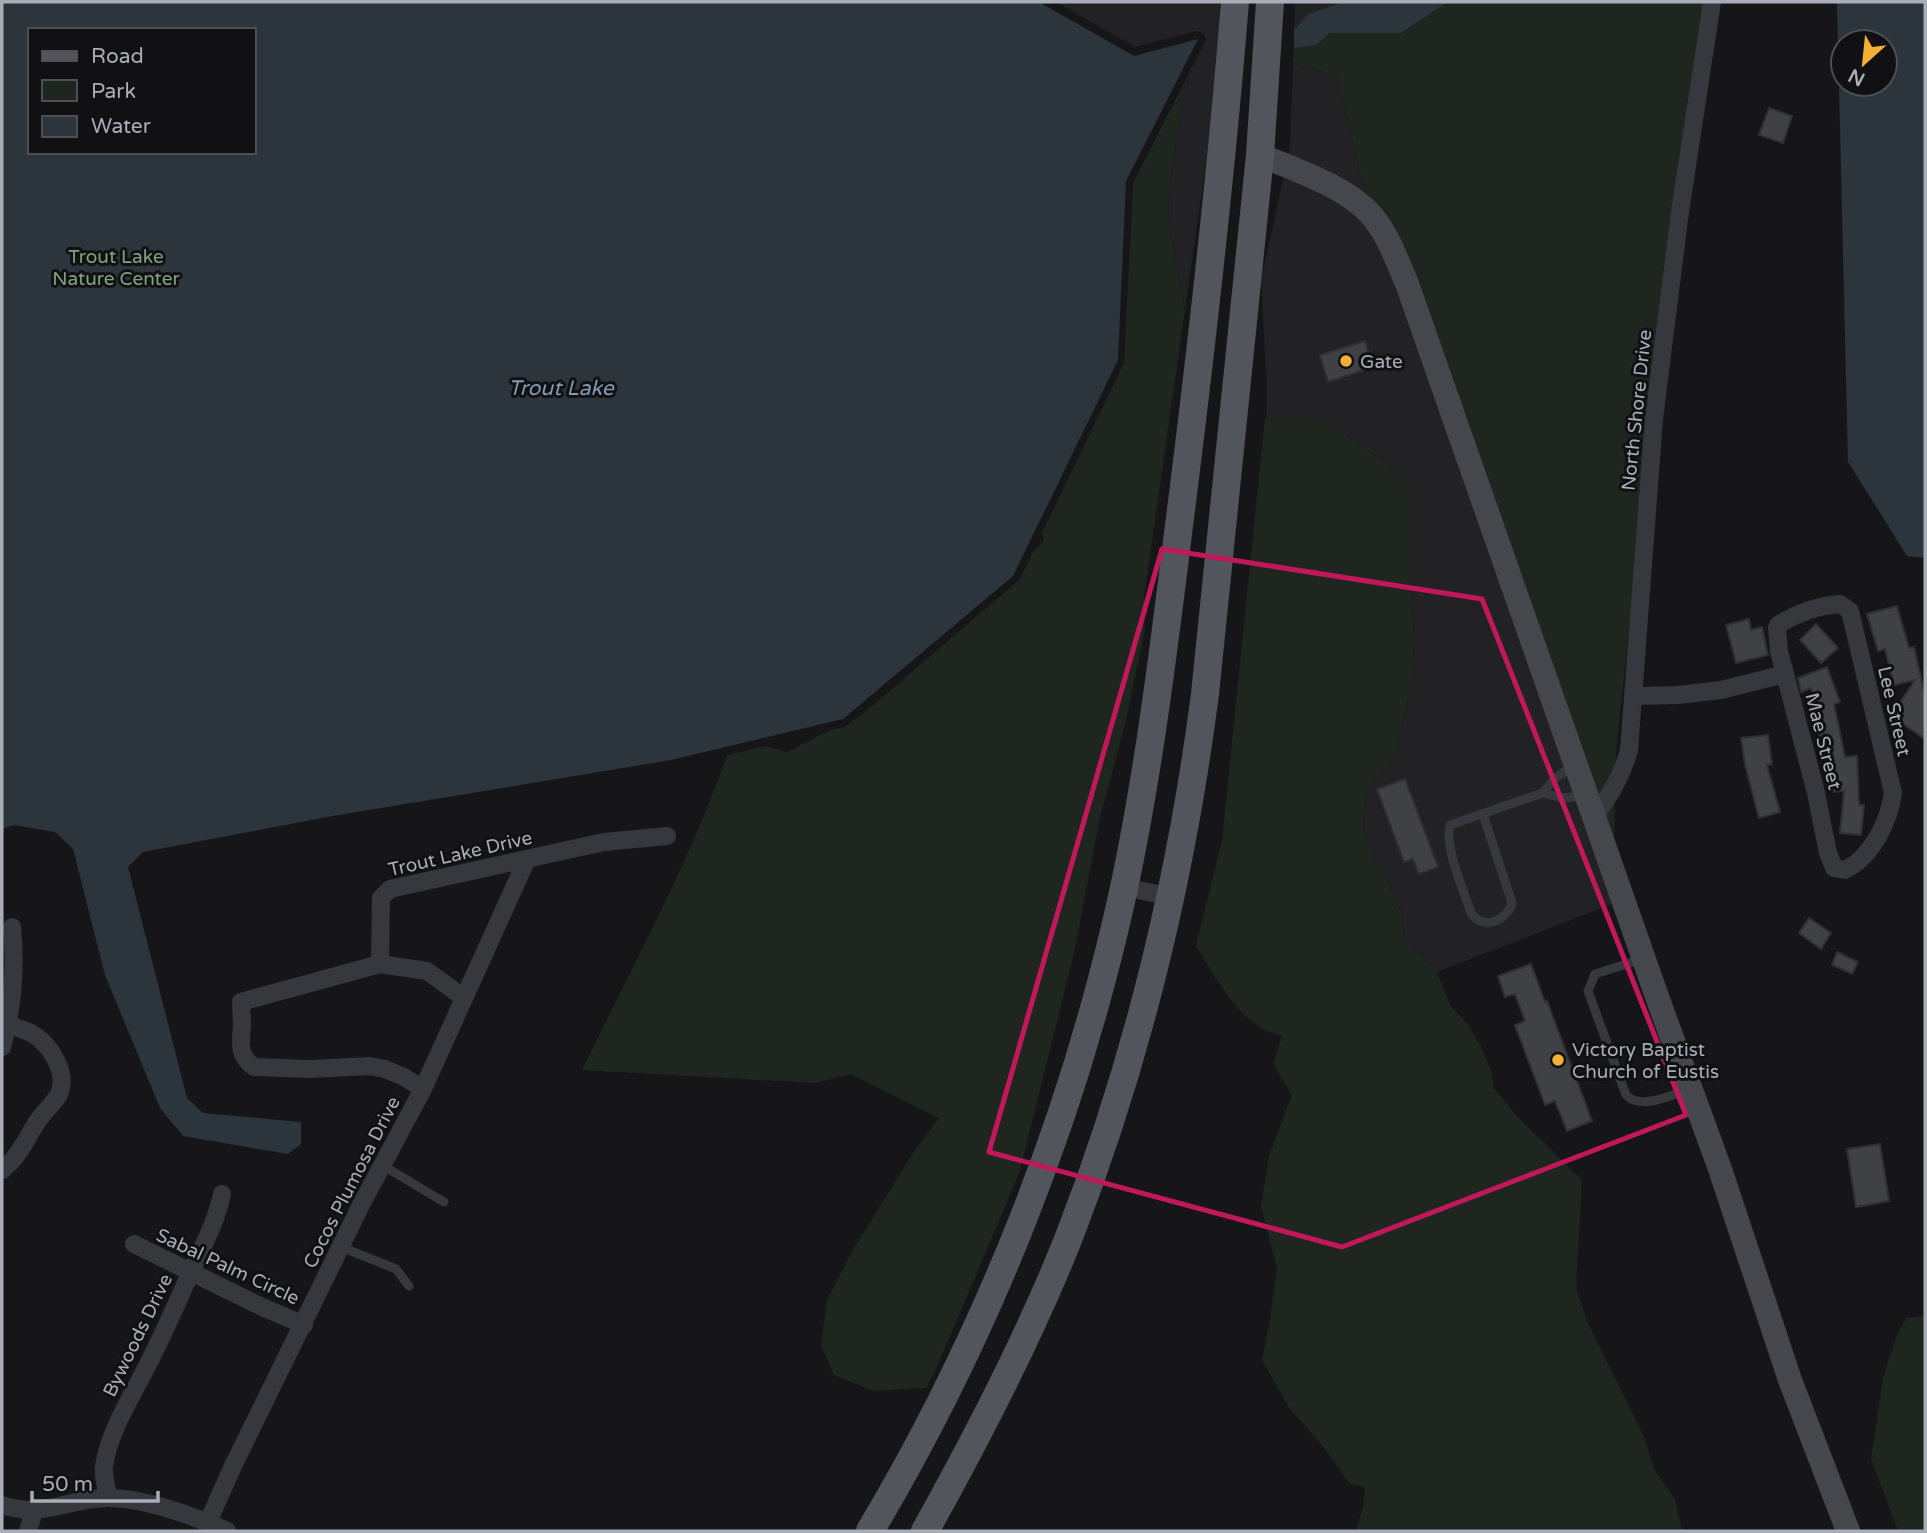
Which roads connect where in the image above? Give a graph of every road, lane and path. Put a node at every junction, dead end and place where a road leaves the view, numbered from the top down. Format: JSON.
{"nodes":[{"id":1,"x":1235,"y":2,"type":"edge"},
{"id":2,"x":1251,"y":2,"type":"edge"},
{"id":3,"x":1270,"y":2,"type":"edge"},
{"id":4,"x":1712,"y":2,"type":"edge"},
{"id":5,"x":1260,"y":155,"type":"junction"},
{"id":6,"x":1203,"y":331,"type":"junction"},
{"id":7,"x":1778,"y":625,"type":"joint"},
{"id":8,"x":1785,"y":674,"type":"junction"},
{"id":9,"x":1634,"y":696,"type":"junction"},
{"id":10,"x":1576,"y":764,"type":"junction"},
{"id":11,"x":1543,"y":793,"type":"junction"},
{"id":12,"x":1591,"y":806,"type":"junction"},
{"id":13,"x":1483,"y":814,"type":"junction"},
{"id":14,"x":667,"y":836,"type":"dead end"},
{"id":15,"x":527,"y":859,"type":"junction"},
{"id":16,"x":1834,"y":868,"type":"joint"},
{"id":17,"x":1124,"y":887,"type":"junction"},
{"id":18,"x":1171,"y":897,"type":"junction"},
{"id":19,"x":12,"y":927,"type":"dead end"},
{"id":20,"x":1644,"y":958,"type":"junction"},
{"id":21,"x":380,"y":964,"type":"junction"},
{"id":22,"x":8,"y":975,"type":"edge"},
{"id":23,"x":464,"y":998,"type":"junction"},
{"id":24,"x":8,"y":1025,"type":"junction"},
{"id":25,"x":2,"y":1047,"type":"edge"},
{"id":26,"x":423,"y":1089,"type":"junction"},
{"id":27,"x":1691,"y":1089,"type":"junction"},
{"id":28,"x":382,"y":1165,"type":"junction"},
{"id":29,"x":2,"y":1170,"type":"edge"},
{"id":30,"x":222,"y":1194,"type":"dead end"},
{"id":31,"x":444,"y":1202,"type":"dead end"},
{"id":32,"x":134,"y":1244,"type":"dead end"},
{"id":33,"x":341,"y":1247,"type":"junction"},
{"id":34,"x":191,"y":1271,"type":"junction"},
{"id":35,"x":409,"y":1286,"type":"dead end"},
{"id":36,"x":304,"y":1325,"type":"junction"},
{"id":37,"x":109,"y":1498,"type":"junction"},
{"id":38,"x":2,"y":1505,"type":"edge"},
{"id":39,"x":34,"y":1511,"type":"junction"},
{"id":40,"x":208,"y":1522,"type":"junction"},
{"id":41,"x":28,"y":1531,"type":"edge"},
{"id":42,"x":227,"y":1531,"type":"edge"},
{"id":43,"x":870,"y":1531,"type":"edge"},
{"id":44,"x":925,"y":1531,"type":"edge"},
{"id":45,"x":1848,"y":1531,"type":"edge"}],
"edges":[{"from":1,"to":6,"type":"main road"},
{"from":2,"to":5,"type":"main road"},
{"from":3,"to":5,"type":"main road"},
{"from":4,"to":9,"type":"street","name":"North Shore Drive"},
{"from":5,"to":6,"type":"main road"},
{"from":5,"to":10,"type":"main road"},
{"from":5,"to":18,"type":"main road"},
{"from":6,"to":17,"type":"main road"},
{"from":7,"to":8,"type":"street","name":"Mae Street"},
{"from":7,"to":16,"type":"street","name":"Lee Street"},
{"from":8,"to":9,"type":"street"},
{"from":8,"to":16,"type":"street","name":"Mae Street"},
{"from":9,"to":12,"type":"street","name":"North Shore Drive"},
{"from":10,"to":11,"type":"lane"},
{"from":10,"to":12,"type":"main road"},
{"from":11,"to":12,"type":"lane"},
{"from":11,"to":13,"type":"lane"},
{"from":12,"to":20,"type":"main road"},
{"from":13,"to":13,"type":"lane"},
{"from":14,"to":15,"type":"street","name":"Trout Lake Drive"},
{"from":15,"to":21,"type":"street","name":"Trout Lake Drive"},
{"from":15,"to":23,"type":"street","name":"Cocos Plumosa Drive"},
{"from":17,"to":18,"type":"street"},
{"from":17,"to":43,"type":"main road"},
{"from":18,"to":44,"type":"main road"},
{"from":19,"to":22,"type":"street"},
{"from":20,"to":27,"type":"main road"},
{"from":20,"to":27,"type":"lane"},
{"from":21,"to":23,"type":"street"},
{"from":21,"to":26,"type":"street"},
{"from":22,"to":24,"type":"street"},
{"from":23,"to":26,"type":"street","name":"Cocos Plumosa Drive"},
{"from":24,"to":25,"type":"street"},
{"from":24,"to":29,"type":"street"},
{"from":26,"to":28,"type":"street","name":"Cocos Plumosa Drive"},
{"from":27,"to":45,"type":"main road"},
{"from":28,"to":31,"type":"lane"},
{"from":28,"to":33,"type":"street","name":"Cocos Plumosa Drive"},
{"from":30,"to":34,"type":"street","name":"Bywoods Drive"},
{"from":32,"to":34,"type":"street","name":"Sabal Palm Circle"},
{"from":33,"to":35,"type":"lane"},
{"from":33,"to":36,"type":"street","name":"Cocos Plumosa Drive"},
{"from":34,"to":36,"type":"street","name":"Sabal Palm Circle"},
{"from":34,"to":37,"type":"street","name":"Bywoods Drive"},
{"from":36,"to":40,"type":"street","name":"Cocos Plumosa Drive"},
{"from":37,"to":39,"type":"street"},
{"from":37,"to":40,"type":"street"},
{"from":38,"to":39,"type":"street"},
{"from":39,"to":41,"type":"street"},
{"from":40,"to":42,"type":"street"}]}
